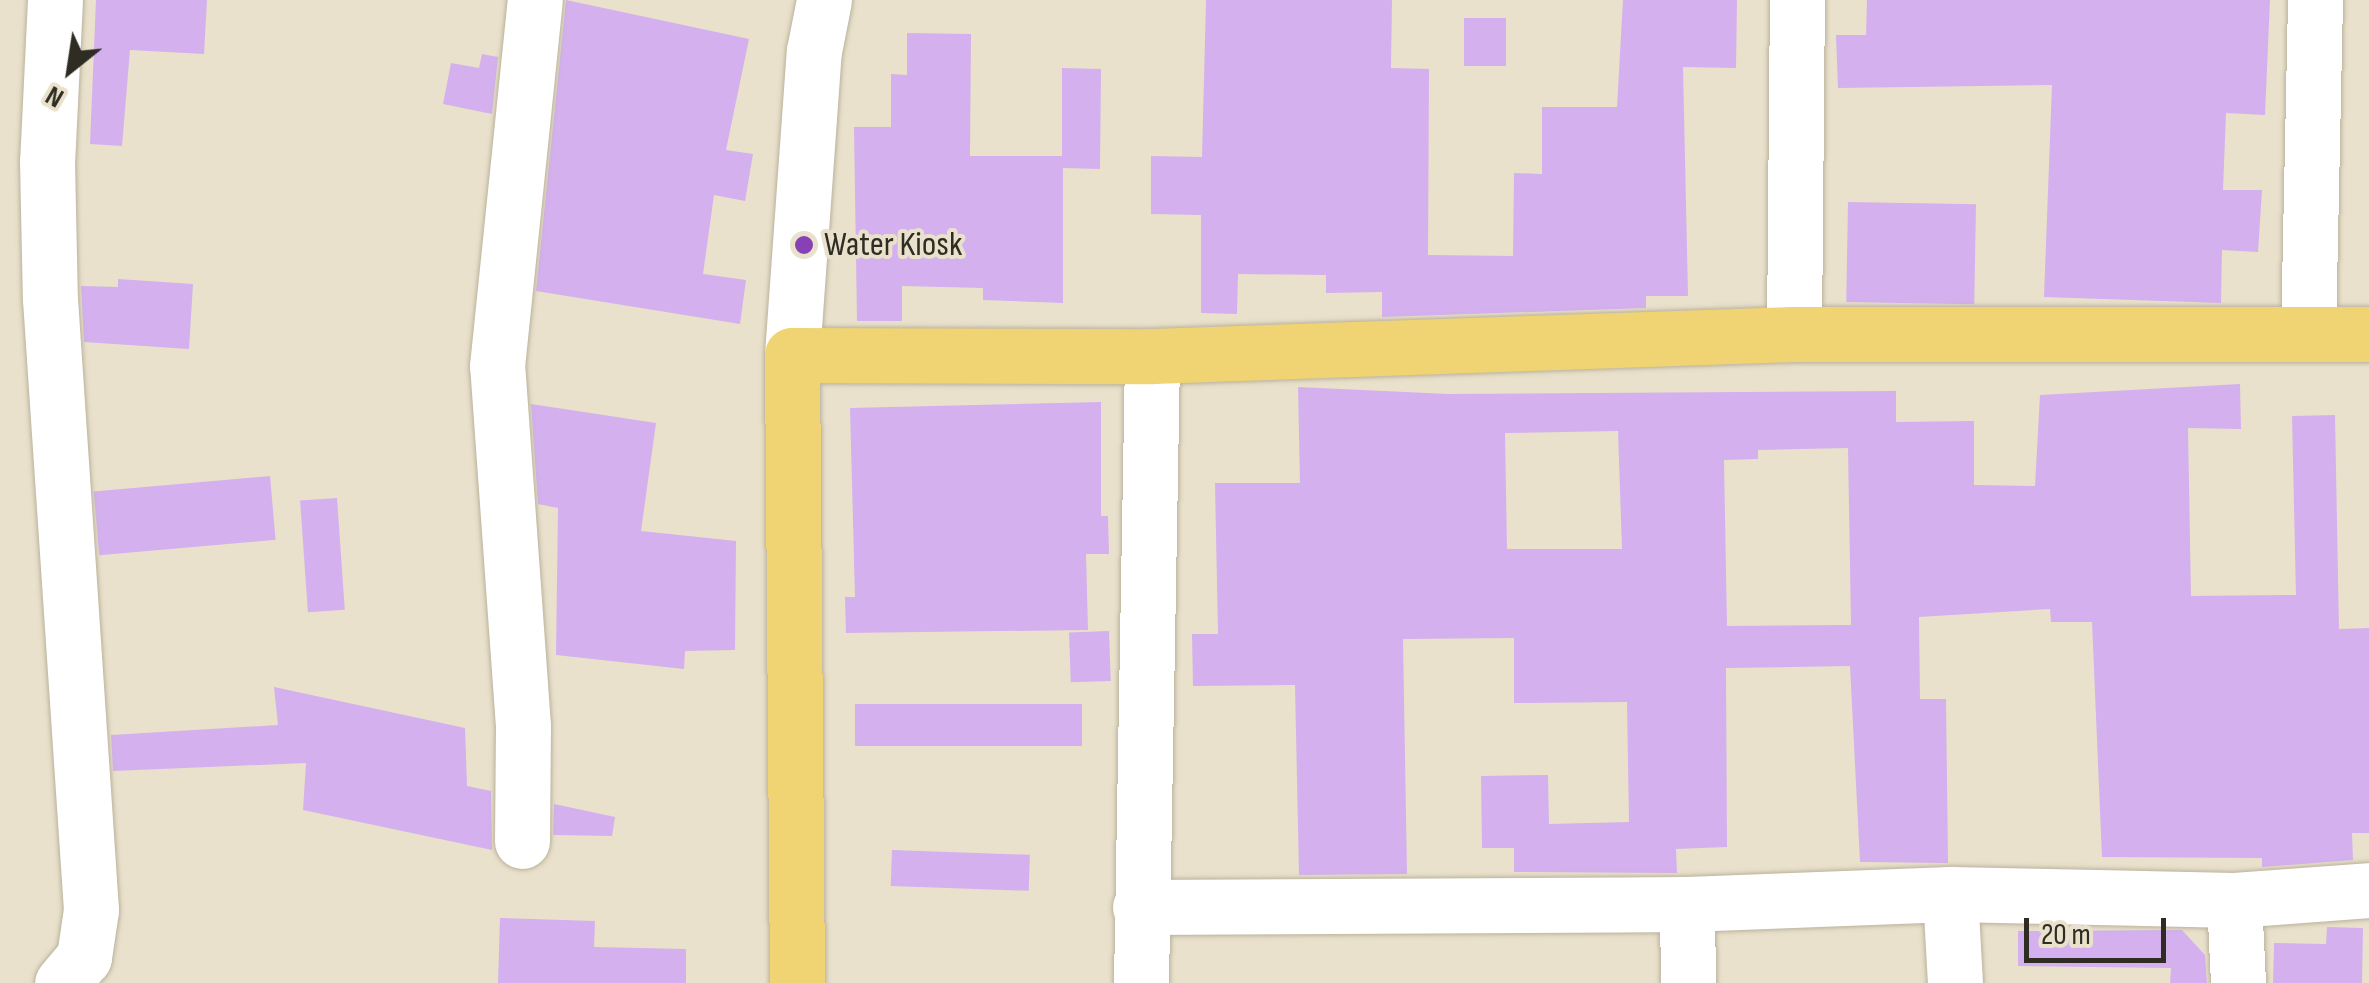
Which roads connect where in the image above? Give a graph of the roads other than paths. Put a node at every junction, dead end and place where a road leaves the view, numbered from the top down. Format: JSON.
{"nodes":[{"id":1,"x":55,"y":0,"type":"edge"},
{"id":2,"x":535,"y":0,"type":"edge"},
{"id":3,"x":824,"y":0,"type":"edge"},
{"id":4,"x":1797,"y":0,"type":"edge"},
{"id":5,"x":2315,"y":0,"type":"edge"},
{"id":6,"x":1794,"y":334,"type":"junction"},
{"id":7,"x":2308,"y":334,"type":"junction"},
{"id":8,"x":2369,"y":334,"type":"edge"},
{"id":9,"x":792,"y":355,"type":"junction"},
{"id":10,"x":1152,"y":356,"type":"junction"},
{"id":11,"x":522,"y":841,"type":"dead end"},
{"id":12,"x":2369,"y":890,"type":"edge"},
{"id":13,"x":1950,"y":894,"type":"junction"},
{"id":14,"x":2234,"y":900,"type":"junction"},
{"id":15,"x":1686,"y":904,"type":"junction"},
{"id":16,"x":1140,"y":907,"type":"junction"},
{"id":17,"x":62,"y":983,"type":"edge"},
{"id":18,"x":797,"y":983,"type":"edge"},
{"id":19,"x":1142,"y":983,"type":"edge"},
{"id":20,"x":1688,"y":983,"type":"edge"},
{"id":21,"x":1955,"y":983,"type":"edge"},
{"id":22,"x":2238,"y":983,"type":"edge"}],
"edges":[{"from":1,"to":17,"type":"street"},
{"from":2,"to":11,"type":"street"},
{"from":3,"to":9,"type":"street"},
{"from":4,"to":6,"type":"street"},
{"from":5,"to":7,"type":"street"},
{"from":6,"to":7,"type":"main road"},
{"from":6,"to":10,"type":"main road"},
{"from":7,"to":8,"type":"main road"},
{"from":9,"to":10,"type":"main road"},
{"from":9,"to":18,"type":"main road"},
{"from":10,"to":16,"type":"street"},
{"from":12,"to":14,"type":"street"},
{"from":13,"to":14,"type":"street"},
{"from":13,"to":15,"type":"street"},
{"from":13,"to":21,"type":"street"},
{"from":14,"to":22,"type":"street"},
{"from":15,"to":16,"type":"street"},
{"from":15,"to":20,"type":"street"},
{"from":16,"to":19,"type":"street"}]}
